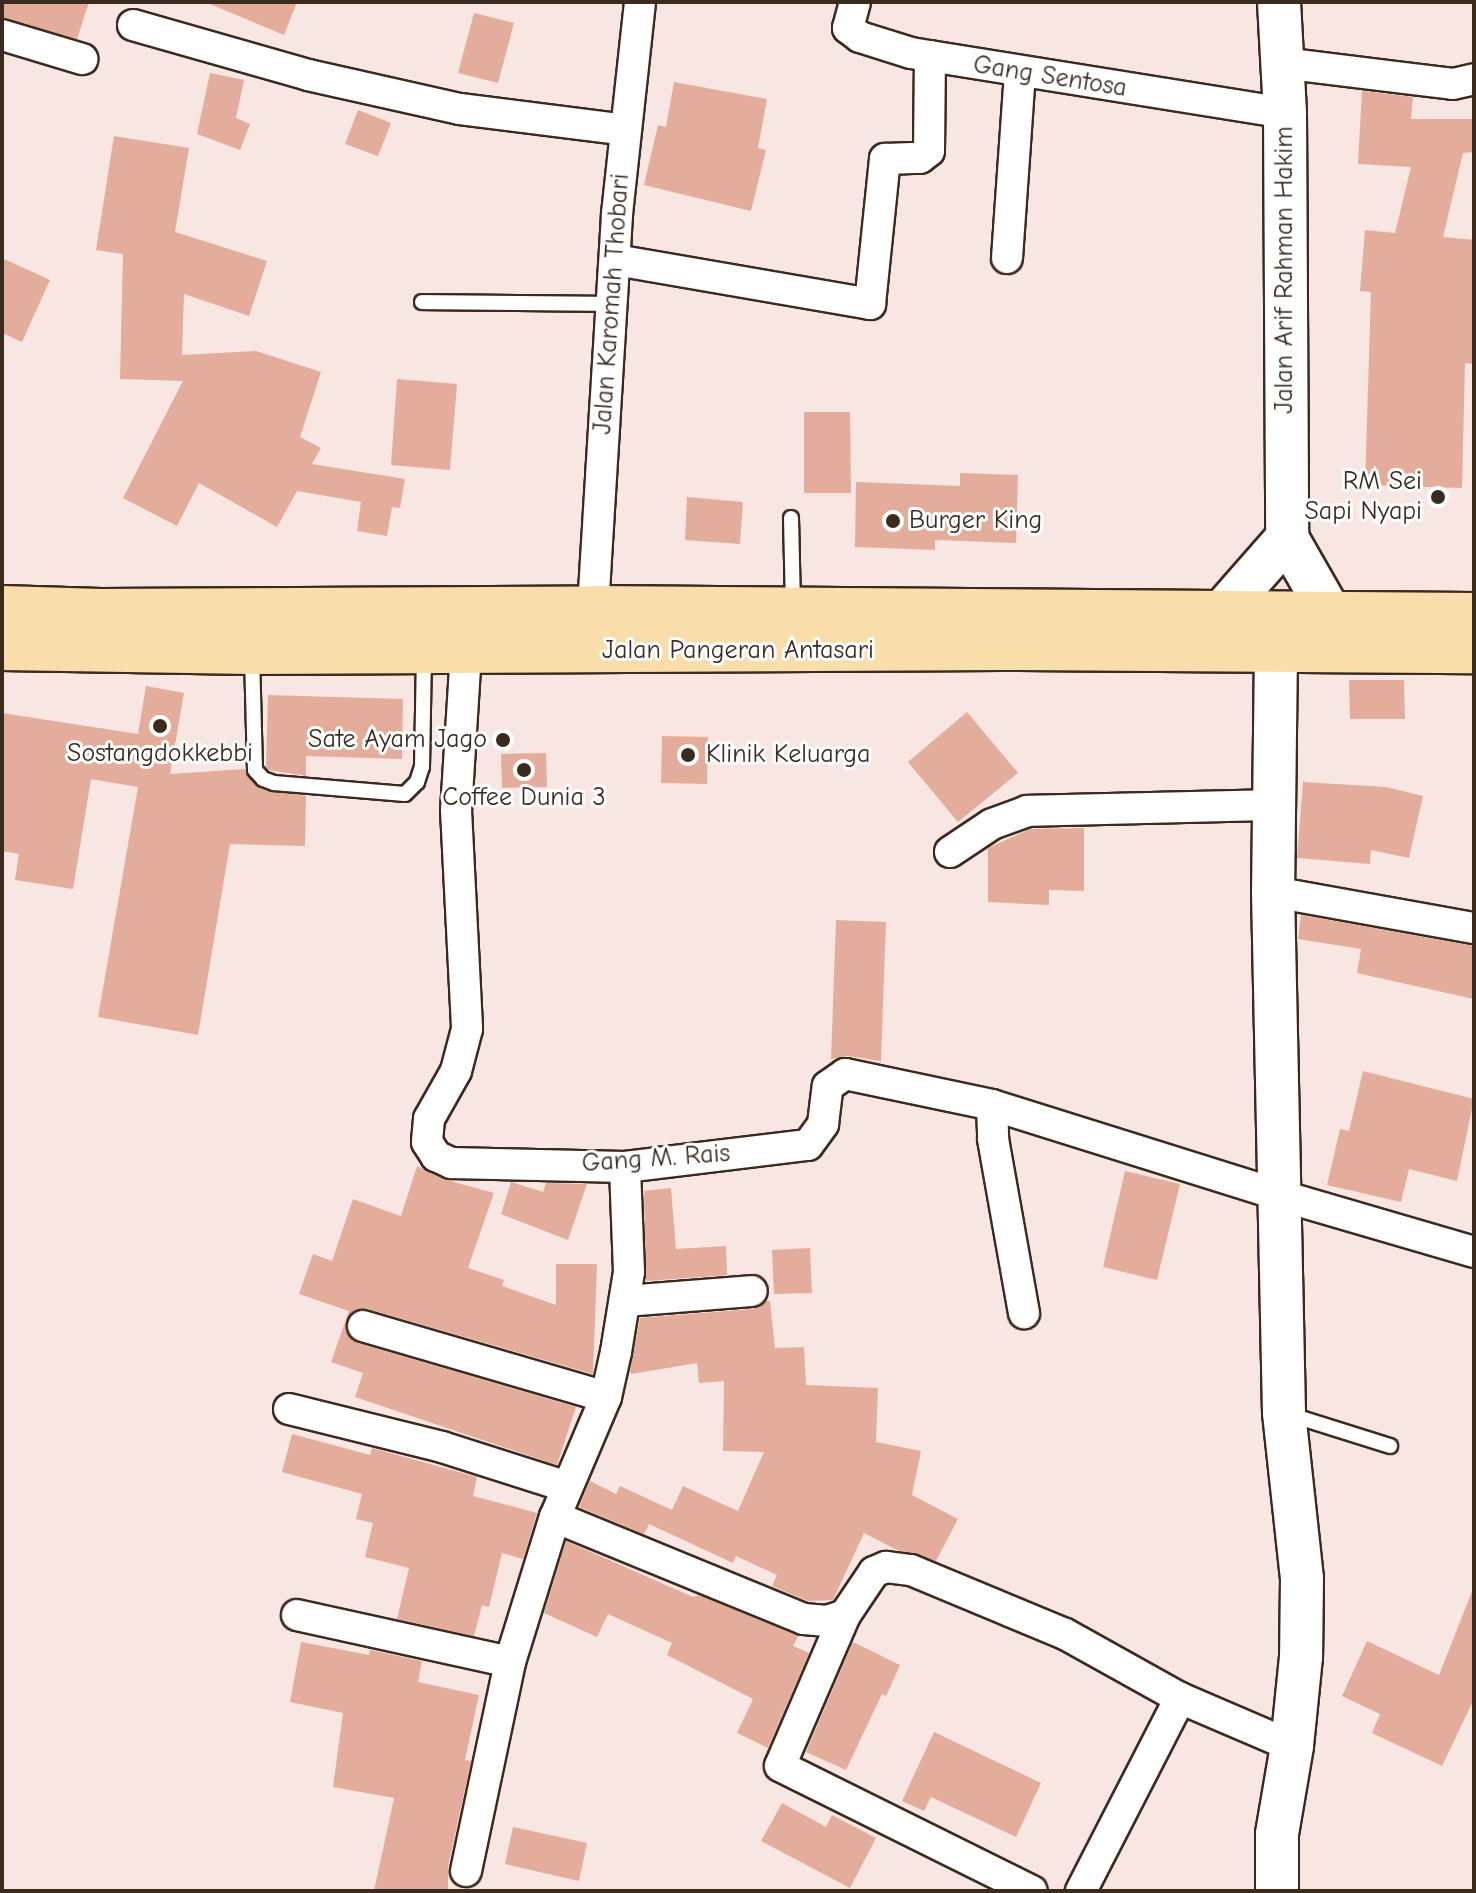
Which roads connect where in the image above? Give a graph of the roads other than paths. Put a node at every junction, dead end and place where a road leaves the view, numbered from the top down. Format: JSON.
{"nodes":[{"id":1,"x":640,"y":2,"type":"edge"},
{"id":2,"x":855,"y":2,"type":"edge"},
{"id":3,"x":1279,"y":2,"type":"edge"},
{"id":4,"x":133,"y":25,"type":"dead end"},
{"id":5,"x":2,"y":35,"type":"edge"},
{"id":6,"x":930,"y":56,"type":"junction"},
{"id":7,"x":82,"y":59,"type":"dead end"},
{"id":8,"x":1282,"y":63,"type":"junction"},
{"id":9,"x":1020,"y":73,"type":"junction"},
{"id":10,"x":1474,"y":79,"type":"edge"},
{"id":11,"x":1285,"y":113,"type":"junction"},
{"id":12,"x":626,"y":130,"type":"junction"},
{"id":13,"x":1007,"y":258,"type":"dead end"},
{"id":14,"x":616,"y":260,"type":"junction"},
{"id":15,"x":422,"y":302,"type":"dead end"},
{"id":16,"x":612,"y":304,"type":"junction"},
{"id":17,"x":791,"y":518,"type":"dead end"},
{"id":18,"x":1287,"y":538,"type":"junction"},
{"id":19,"x":2,"y":608,"type":"edge"},
{"id":20,"x":593,"y":608,"type":"junction"},
{"id":21,"x":793,"y":609,"type":"junction"},
{"id":22,"x":1222,"y":612,"type":"junction"},
{"id":23,"x":1330,"y":613,"type":"junction"},
{"id":24,"x":1474,"y":615,"type":"edge"},
{"id":25,"x":2,"y":648,"type":"edge"},
{"id":26,"x":1276,"y":651,"type":"junction"},
{"id":27,"x":1474,"y":651,"type":"edge"},
{"id":28,"x":252,"y":652,"type":"junction"},
{"id":29,"x":445,"y":652,"type":"junction"},
{"id":30,"x":1273,"y":805,"type":"junction"},
{"id":31,"x":950,"y":852,"type":"dead end"},
{"id":32,"x":1273,"y":892,"type":"junction"},
{"id":33,"x":1474,"y":928,"type":"edge"},
{"id":34,"x":992,"y":1105,"type":"junction"},
{"id":35,"x":625,"y":1167,"type":"junction"},
{"id":36,"x":1279,"y":1195,"type":"junction"},
{"id":37,"x":1474,"y":1252,"type":"edge"},
{"id":38,"x":752,"y":1291,"type":"dead end"},
{"id":39,"x":625,"y":1301,"type":"junction"},
{"id":40,"x":1024,"y":1313,"type":"dead end"},
{"id":41,"x":363,"y":1326,"type":"dead end"},
{"id":42,"x":606,"y":1397,"type":"junction"},
{"id":43,"x":289,"y":1409,"type":"dead end"},
{"id":44,"x":1284,"y":1413,"type":"junction"},
{"id":45,"x":1390,"y":1446,"type":"dead end"},
{"id":46,"x":567,"y":1487,"type":"junction"},
{"id":47,"x":555,"y":1517,"type":"junction"},
{"id":48,"x":297,"y":1615,"type":"dead end"},
{"id":49,"x":845,"y":1615,"type":"junction"},
{"id":50,"x":510,"y":1662,"type":"junction"},
{"id":51,"x":1180,"y":1698,"type":"junction"},
{"id":52,"x":1292,"y":1746,"type":"junction"},
{"id":53,"x":466,"y":1871,"type":"dead end"},
{"id":54,"x":1032,"y":1891,"type":"edge"},
{"id":55,"x":1081,"y":1891,"type":"edge"},
{"id":56,"x":1277,"y":1891,"type":"edge"}],
"edges":[{"from":1,"to":12,"type":"street","name":"Jalan Karomah Thobari"},
{"from":2,"to":6,"type":"street","name":"Gang Sentosa"},
{"from":3,"to":8,"type":"street","name":"Jalan Arif Rahman Hakim"},
{"from":4,"to":12,"type":"street"},
{"from":5,"to":7,"type":"street"},
{"from":6,"to":9,"type":"street","name":"Gang Sentosa"},
{"from":6,"to":14,"type":"street"},
{"from":8,"to":10,"type":"street"},
{"from":8,"to":11,"type":"street","name":"Jalan Arif Rahman Hakim"},
{"from":9,"to":11,"type":"street","name":"Gang Sentosa"},
{"from":9,"to":13,"type":"street"},
{"from":11,"to":18,"type":"street","name":"Jalan Arif Rahman Hakim"},
{"from":12,"to":14,"type":"street","name":"Jalan Karomah Thobari"},
{"from":14,"to":16,"type":"street","name":"Jalan Karomah Thobari"},
{"from":15,"to":16,"type":"lane"},
{"from":16,"to":20,"type":"street","name":"Jalan Karomah Thobari"},
{"from":17,"to":21,"type":"lane"},
{"from":18,"to":22,"type":"street"},
{"from":18,"to":23,"type":"street","name":"Jalan Arif Rahman Hakim"},
{"from":19,"to":20,"type":"main road","name":"Jalan Pangeran Antasari"},
{"from":20,"to":21,"type":"main road","name":"Jalan Pangeran Antasari"},
{"from":21,"to":22,"type":"main road","name":"Jalan Pangeran Antasari"},
{"from":22,"to":23,"type":"main road","name":"Jalan Pangeran Antasari"},
{"from":23,"to":24,"type":"main road","name":"Jalan Pangeran Antasari"},
{"from":25,"to":28,"type":"main road","name":"Jalan Pangeran Antasari"},
{"from":26,"to":27,"type":"main road","name":"Jalan Pangeran Antasari"},
{"from":26,"to":29,"type":"main road","name":"Jalan Pangeran Antasari"},
{"from":26,"to":30,"type":"street"},
{"from":28,"to":29,"type":"main road","name":"Jalan Pangeran Antasari"},
{"from":28,"to":29,"type":"lane"},
{"from":29,"to":35,"type":"street","name":"Gang M. Rais"},
{"from":30,"to":31,"type":"street"},
{"from":30,"to":32,"type":"street"},
{"from":32,"to":33,"type":"street"},
{"from":32,"to":36,"type":"street"},
{"from":34,"to":35,"type":"street","name":"Gang M. Rais"},
{"from":34,"to":36,"type":"street","name":"Gang M. Rais"},
{"from":34,"to":40,"type":"street"},
{"from":35,"to":39,"type":"street"},
{"from":36,"to":37,"type":"street","name":"Gang M. Rais"},
{"from":36,"to":44,"type":"street"},
{"from":38,"to":39,"type":"street"},
{"from":39,"to":42,"type":"street"},
{"from":41,"to":42,"type":"street"},
{"from":42,"to":46,"type":"street"},
{"from":43,"to":46,"type":"street"},
{"from":44,"to":45,"type":"lane"},
{"from":44,"to":52,"type":"street"},
{"from":46,"to":47,"type":"street"},
{"from":47,"to":49,"type":"street"},
{"from":47,"to":50,"type":"street"},
{"from":48,"to":50,"type":"street"},
{"from":49,"to":51,"type":"street"},
{"from":49,"to":54,"type":"street"},
{"from":50,"to":53,"type":"street"},
{"from":51,"to":52,"type":"street"},
{"from":51,"to":55,"type":"street"},
{"from":52,"to":56,"type":"street"}]}
